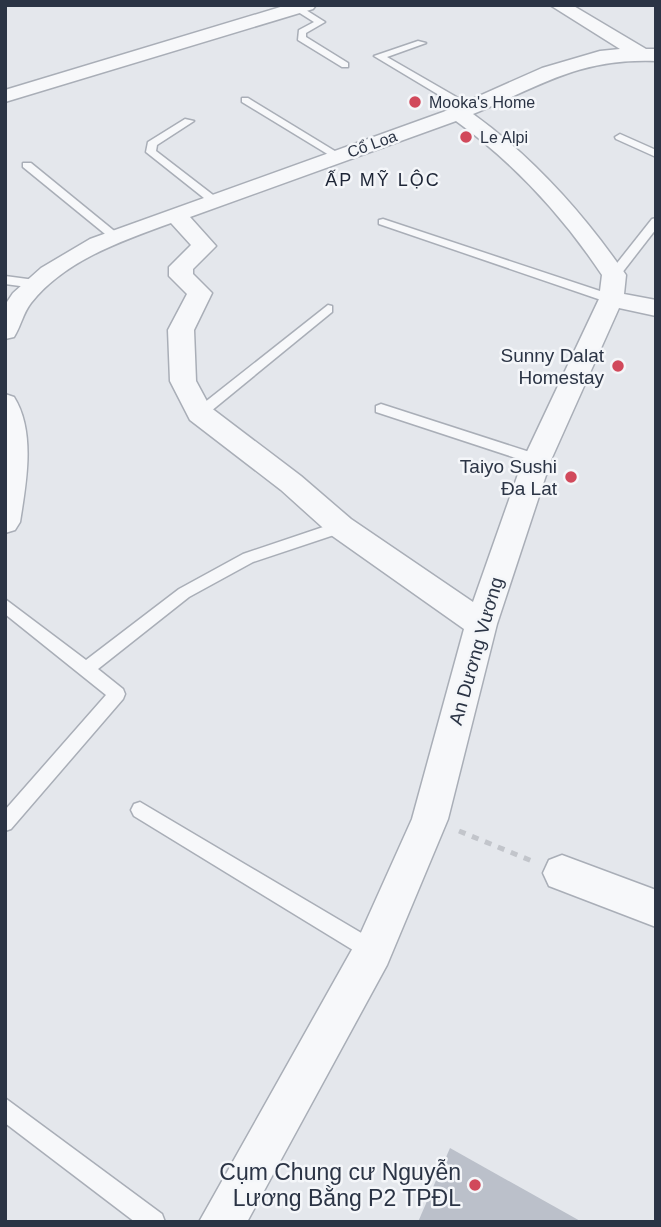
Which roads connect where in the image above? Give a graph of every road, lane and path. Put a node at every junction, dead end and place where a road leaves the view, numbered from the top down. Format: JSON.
{"nodes":[{"id":1,"x":559,"y":5,"type":"edge"},
{"id":2,"x":303,"y":7,"type":"edge"},
{"id":3,"x":421,"y":43,"type":"dead end"},
{"id":4,"x":649,"y":54,"type":"edge"},
{"id":5,"x":345,"y":65,"type":"dead end"},
{"id":6,"x":5,"y":96,"type":"edge"},
{"id":7,"x":245,"y":100,"type":"dead end"},
{"id":8,"x":463,"y":110,"type":"junction"},
{"id":9,"x":189,"y":121,"type":"dead end"},
{"id":10,"x":620,"y":137,"type":"dead end"},
{"id":11,"x":656,"y":154,"type":"edge"},
{"id":12,"x":338,"y":156,"type":"junction"},
{"id":13,"x":27,"y":165,"type":"dead end"},
{"id":14,"x":213,"y":200,"type":"junction"},
{"id":15,"x":175,"y":214,"type":"junction"},
{"id":16,"x":656,"y":221,"type":"edge"},
{"id":17,"x":383,"y":222,"type":"dead end"},
{"id":18,"x":114,"y":236,"type":"junction"},
{"id":19,"x":5,"y":280,"type":"edge"},
{"id":20,"x":35,"y":285,"type":"junction"},
{"id":21,"x":612,"y":287,"type":"junction"},
{"id":22,"x":656,"y":308,"type":"edge"},
{"id":23,"x":328,"y":309,"type":"dead end"},
{"id":24,"x":5,"y":331,"type":"edge"},
{"id":25,"x":5,"y":403,"type":"edge"},
{"id":26,"x":381,"y":409,"type":"dead end"},
{"id":27,"x":200,"y":413,"type":"junction"},
{"id":28,"x":537,"y":460,"type":"junction"},
{"id":29,"x":5,"y":522,"type":"edge"},
{"id":30,"x":341,"y":527,"type":"junction"},
{"id":31,"x":5,"y":605,"type":"edge"},
{"id":32,"x":481,"y":624,"type":"junction"},
{"id":33,"x":86,"y":669,"type":"junction"},
{"id":34,"x":140,"y":810,"type":"dead end"},
{"id":35,"x":429,"y":819,"type":"junction"},
{"id":36,"x":5,"y":823,"type":"edge"},
{"id":37,"x":562,"y":873,"type":"joint"},
{"id":38,"x":656,"y":909,"type":"edge"},
{"id":39,"x":373,"y":951,"type":"junction"},
{"id":40,"x":5,"y":1109,"type":"edge"},
{"id":41,"x":154,"y":1222,"type":"edge"},
{"id":42,"x":222,"y":1222,"type":"edge"}],
"edges":[{"from":1,"to":4,"type":"street","name":"Cổ Loa"},
{"from":2,"to":5,"type":"lane"},
{"from":2,"to":6,"type":"street"},
{"from":3,"to":8,"type":"lane"},
{"from":4,"to":8,"type":"street","name":"Cổ Loa"},
{"from":7,"to":12,"type":"lane"},
{"from":8,"to":12,"type":"street","name":"Cổ Loa"},
{"from":8,"to":21,"type":"street"},
{"from":9,"to":14,"type":"lane"},
{"from":10,"to":11,"type":"lane"},
{"from":12,"to":14,"type":"street","name":"Cổ Loa"},
{"from":13,"to":18,"type":"lane"},
{"from":14,"to":15,"type":"street","name":"Cổ Loa"},
{"from":15,"to":18,"type":"street","name":"Cổ Loa"},
{"from":15,"to":27,"type":"street"},
{"from":16,"to":21,"type":"lane"},
{"from":17,"to":21,"type":"lane"},
{"from":18,"to":20,"type":"street","name":"Cổ Loa"},
{"from":19,"to":20,"type":"lane"},
{"from":20,"to":24,"type":"street","name":"Cổ Loa"},
{"from":21,"to":22,"type":"street"},
{"from":21,"to":28,"type":"street","name":"An Dương Vương"},
{"from":23,"to":27,"type":"lane"},
{"from":25,"to":29,"type":"street"},
{"from":26,"to":28,"type":"lane"},
{"from":27,"to":30,"type":"street"},
{"from":28,"to":32,"type":"street","name":"An Dương Vương"},
{"from":30,"to":32,"type":"street"},
{"from":30,"to":33,"type":"lane"},
{"from":31,"to":33,"type":"lane"},
{"from":32,"to":35,"type":"street","name":"An Dương Vương"},
{"from":33,"to":36,"type":"lane"},
{"from":34,"to":39,"type":"lane"},
{"from":35,"to":37,"type":"path"},
{"from":35,"to":39,"type":"street","name":"An Dương Vương"},
{"from":37,"to":38,"type":"street"},
{"from":39,"to":42,"type":"street","name":"An Dương Vương"},
{"from":40,"to":41,"type":"lane"}]}
